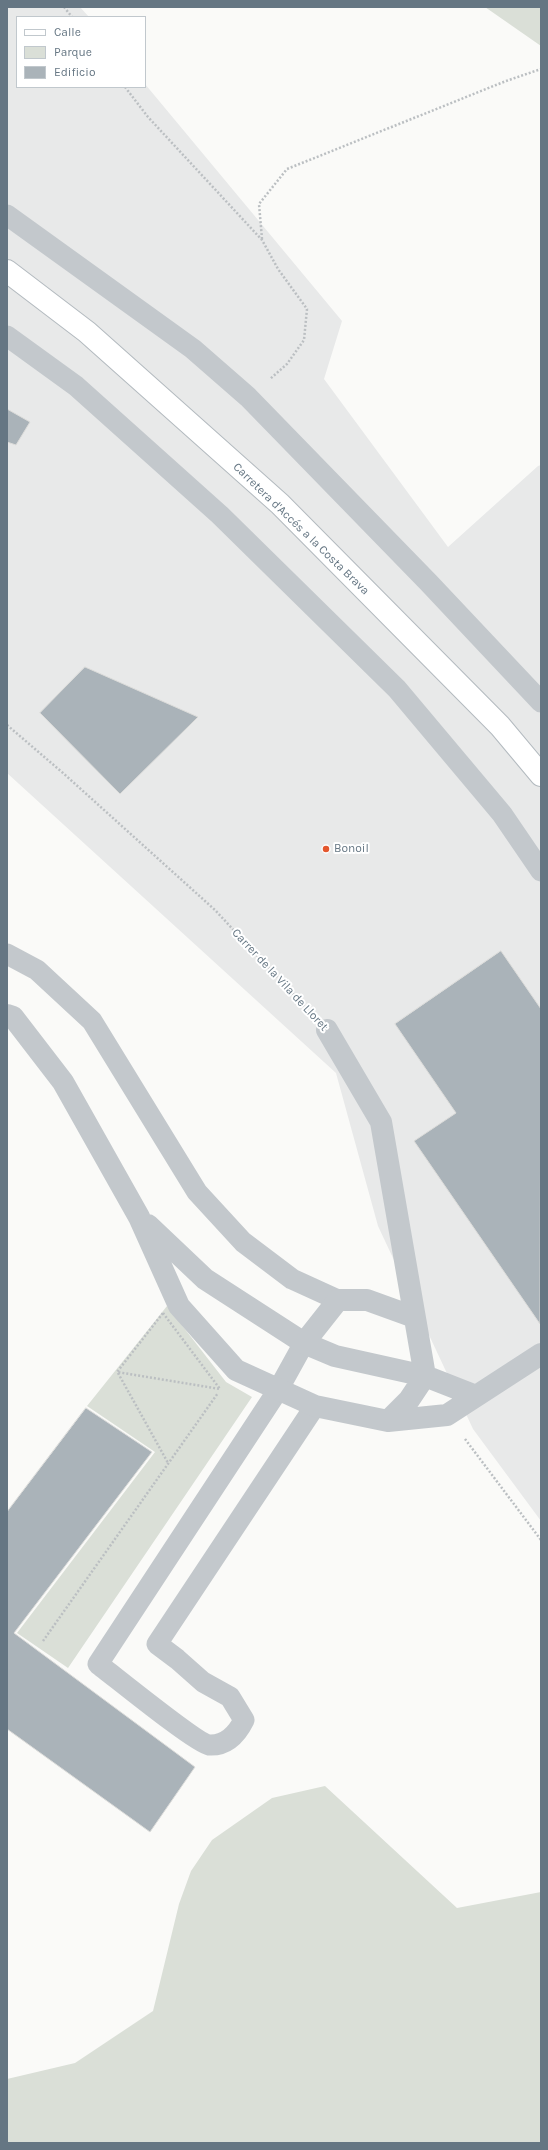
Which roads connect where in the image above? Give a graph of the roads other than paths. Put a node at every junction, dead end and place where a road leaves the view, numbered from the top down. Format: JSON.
{"nodes":[{"id":1,"x":7,"y":215,"type":"edge"},
{"id":2,"x":7,"y":271,"type":"edge"},
{"id":3,"x":7,"y":336,"type":"edge"},
{"id":4,"x":541,"y":702,"type":"edge"},
{"id":5,"x":541,"y":775,"type":"edge"},
{"id":6,"x":541,"y":871,"type":"edge"},
{"id":7,"x":7,"y":954,"type":"edge"},
{"id":8,"x":7,"y":1015,"type":"edge"},
{"id":9,"x":327,"y":1030,"type":"road end"},
{"id":10,"x":139,"y":1217,"type":"junction"},
{"id":11,"x":338,"y":1300,"type":"junction"},
{"id":12,"x":414,"y":1317,"type":"junction"},
{"id":13,"x":304,"y":1343,"type":"junction"},
{"id":14,"x":541,"y":1354,"type":"edge"},
{"id":15,"x":425,"y":1376,"type":"junction"},
{"id":16,"x":278,"y":1390,"type":"junction"},
{"id":17,"x":476,"y":1396,"type":"junction"},
{"id":18,"x":315,"y":1406,"type":"junction"},
{"id":19,"x":388,"y":1421,"type":"junction"}],
"edges":[{"from":1,"to":4,"type":"lane"},
{"from":2,"to":5,"type":"main road","name":"Carretera d'Accés a la Costa Brava"},
{"from":3,"to":6,"type":"lane"},
{"from":7,"to":11,"type":"lane"},
{"from":8,"to":10,"type":"street"},
{"from":9,"to":12,"type":"street","name":"Carrer de la Vila de Lloret"},
{"from":10,"to":13,"type":"street"},
{"from":10,"to":16,"type":"street"},
{"from":11,"to":12,"type":"street"},
{"from":11,"to":13,"type":"street"},
{"from":12,"to":15,"type":"street","name":"Carrer de la Vila de Lloret"},
{"from":13,"to":15,"type":"street"},
{"from":13,"to":16,"type":"lane"},
{"from":14,"to":17,"type":"street"},
{"from":15,"to":17,"type":"street"},
{"from":15,"to":19,"type":"street"},
{"from":16,"to":18,"type":"street"},
{"from":16,"to":18,"type":"lane"},
{"from":17,"to":19,"type":"street"},
{"from":18,"to":19,"type":"street"}]}
